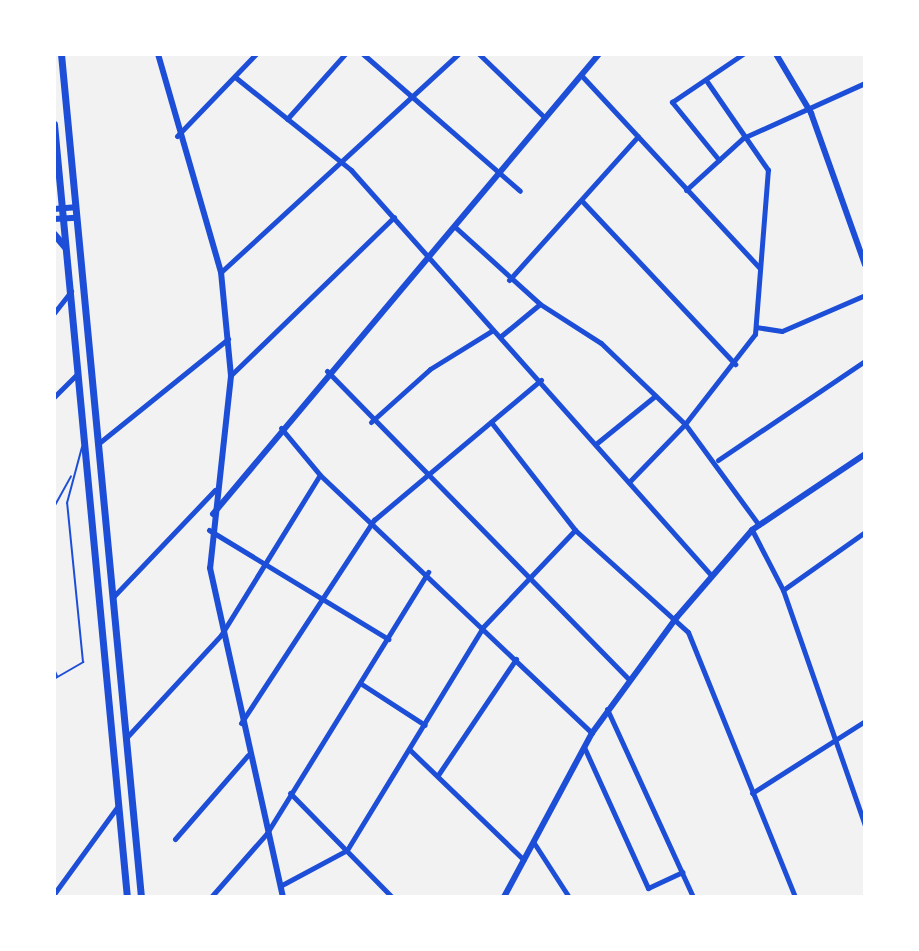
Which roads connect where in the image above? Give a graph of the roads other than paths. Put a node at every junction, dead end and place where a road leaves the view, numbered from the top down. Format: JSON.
{"nodes":[{"id":1,"x":61,"y":54,"type":"edge"},
{"id":2,"x":158,"y":54,"type":"edge"},
{"id":3,"x":256,"y":54,"type":"edge"},
{"id":4,"x":345,"y":54,"type":"edge"},
{"id":5,"x":363,"y":54,"type":"edge"},
{"id":6,"x":458,"y":54,"type":"edge"},
{"id":7,"x":479,"y":54,"type":"edge"},
{"id":8,"x":599,"y":54,"type":"edge"},
{"id":9,"x":743,"y":54,"type":"edge"},
{"id":10,"x":776,"y":54,"type":"edge"},
{"id":11,"x":581,"y":75,"type":"junction"},
{"id":12,"x":235,"y":77,"type":"junction"},
{"id":13,"x":706,"y":80,"type":"junction"},
{"id":14,"x":865,"y":83,"type":"edge"},
{"id":15,"x":413,"y":96,"type":"junction"},
{"id":16,"x":811,"y":113,"type":"junction"},
{"id":17,"x":544,"y":117,"type":"junction"},
{"id":18,"x":287,"y":119,"type":"junction"},
{"id":19,"x":54,"y":124,"type":"edge"},
{"id":20,"x":177,"y":136,"type":"junction"},
{"id":21,"x":638,"y":136,"type":"junction"},
{"id":22,"x":747,"y":136,"type":"junction"},
{"id":23,"x":719,"y":160,"type":"junction"},
{"id":24,"x":339,"y":163,"type":"junction"},
{"id":25,"x":499,"y":170,"type":"junction"},
{"id":26,"x":56,"y":178,"type":"edge"},
{"id":27,"x":686,"y":190,"type":"junction"},
{"id":28,"x":520,"y":191,"type":"dead end"},
{"id":29,"x":582,"y":201,"type":"junction"},
{"id":30,"x":75,"y":207,"type":"junction"},
{"id":31,"x":58,"y":209,"type":"edge"},
{"id":32,"x":394,"y":217,"type":"junction"},
{"id":33,"x":76,"y":218,"type":"junction"},
{"id":34,"x":58,"y":219,"type":"edge"},
{"id":35,"x":454,"y":225,"type":"junction"},
{"id":36,"x":54,"y":234,"type":"edge"},
{"id":37,"x":66,"y":249,"type":"junction"},
{"id":38,"x":427,"y":254,"type":"junction"},
{"id":39,"x":865,"y":265,"type":"edge"},
{"id":40,"x":761,"y":269,"type":"junction"},
{"id":41,"x":221,"y":272,"type":"junction"},
{"id":42,"x":509,"y":280,"type":"junction"},
{"id":43,"x":71,"y":291,"type":"junction"},
{"id":44,"x":865,"y":295,"type":"edge"},
{"id":45,"x":540,"y":304,"type":"junction"},
{"id":46,"x":54,"y":313,"type":"edge"},
{"id":47,"x":756,"y":327,"type":"junction"},
{"id":48,"x":493,"y":330,"type":"junction"},
{"id":49,"x":501,"y":336,"type":"junction"},
{"id":50,"x":229,"y":339,"type":"junction"},
{"id":51,"x":865,"y":361,"type":"edge"},
{"id":52,"x":735,"y":364,"type":"junction"},
{"id":53,"x":327,"y":371,"type":"junction"},
{"id":54,"x":78,"y":373,"type":"junction"},
{"id":55,"x":231,"y":376,"type":"junction"},
{"id":56,"x":541,"y":380,"type":"junction"},
{"id":57,"x":655,"y":396,"type":"junction"},
{"id":58,"x":54,"y":397,"type":"edge"},
{"id":59,"x":371,"y":422,"type":"junction"},
{"id":60,"x":491,"y":422,"type":"junction"},
{"id":61,"x":685,"y":424,"type":"junction"},
{"id":62,"x":281,"y":428,"type":"junction"},
{"id":63,"x":83,"y":442,"type":"junction"},
{"id":64,"x":597,"y":443,"type":"junction"},
{"id":65,"x":98,"y":444,"type":"junction"},
{"id":66,"x":865,"y":454,"type":"edge"},
{"id":67,"x":718,"y":460,"type":"junction"},
{"id":68,"x":73,"y":471,"type":"junction"},
{"id":69,"x":421,"y":474,"type":"junction"},
{"id":70,"x":320,"y":475,"type":"junction"},
{"id":71,"x":630,"y":481,"type":"junction"},
{"id":72,"x":215,"y":490,"type":"junction"},
{"id":73,"x":54,"y":507,"type":"edge"},
{"id":74,"x":210,"y":517,"type":"junction"},
{"id":75,"x":374,"y":520,"type":"junction"},
{"id":76,"x":759,"y":525,"type":"junction"},
{"id":77,"x":209,"y":530,"type":"junction"},
{"id":78,"x":575,"y":530,"type":"junction"},
{"id":79,"x":752,"y":530,"type":"junction"},
{"id":80,"x":865,"y":532,"type":"edge"},
{"id":81,"x":262,"y":563,"type":"junction"},
{"id":82,"x":428,"y":572,"type":"junction"},
{"id":83,"x":711,"y":575,"type":"junction"},
{"id":84,"x":527,"y":581,"type":"junction"},
{"id":85,"x":783,"y":590,"type":"junction"},
{"id":86,"x":113,"y":597,"type":"junction"},
{"id":87,"x":323,"y":599,"type":"junction"},
{"id":88,"x":672,"y":623,"type":"junction"},
{"id":89,"x":483,"y":627,"type":"junction"},
{"id":90,"x":221,"y":635,"type":"junction"},
{"id":91,"x":388,"y":639,"type":"junction"},
{"id":92,"x":516,"y":659,"type":"junction"},
{"id":93,"x":54,"y":669,"type":"edge"},
{"id":94,"x":56,"y":678,"type":"edge"},
{"id":95,"x":629,"y":679,"type":"junction"},
{"id":96,"x":360,"y":683,"type":"junction"},
{"id":97,"x":607,"y":709,"type":"junction"},
{"id":98,"x":865,"y":721,"type":"edge"},
{"id":99,"x":241,"y":723,"type":"junction"},
{"id":100,"x":425,"y":725,"type":"junction"},
{"id":101,"x":592,"y":733,"type":"junction"},
{"id":102,"x":125,"y":739,"type":"junction"},
{"id":103,"x":834,"y":741,"type":"junction"},
{"id":104,"x":584,"y":747,"type":"junction"},
{"id":105,"x":410,"y":750,"type":"junction"},
{"id":106,"x":248,"y":755,"type":"junction"},
{"id":107,"x":438,"y":775,"type":"junction"},
{"id":108,"x":290,"y":793,"type":"junction"},
{"id":109,"x":752,"y":793,"type":"junction"},
{"id":110,"x":118,"y":806,"type":"junction"},
{"id":111,"x":865,"y":826,"type":"edge"},
{"id":112,"x":267,"y":833,"type":"junction"},
{"id":113,"x":175,"y":839,"type":"dead end"},
{"id":114,"x":534,"y":843,"type":"junction"},
{"id":115,"x":347,"y":850,"type":"junction"},
{"id":116,"x":524,"y":861,"type":"junction"},
{"id":117,"x":682,"y":872,"type":"junction"},
{"id":118,"x":280,"y":886,"type":"junction"},
{"id":119,"x":54,"y":894,"type":"edge"},
{"id":120,"x":127,"y":897,"type":"edge"},
{"id":121,"x":141,"y":897,"type":"edge"},
{"id":122,"x":211,"y":897,"type":"edge"},
{"id":123,"x":283,"y":897,"type":"edge"},
{"id":124,"x":392,"y":897,"type":"edge"},
{"id":125,"x":504,"y":897,"type":"edge"},
{"id":126,"x":569,"y":897,"type":"edge"},
{"id":127,"x":693,"y":897,"type":"edge"},
{"id":128,"x":795,"y":897,"type":"edge"}],
"edges":[{"from":1,"to":30,"type":"main road"},
{"from":2,"to":20,"type":"street"},
{"from":3,"to":12,"type":"street"},
{"from":4,"to":18,"type":"street"},
{"from":5,"to":15,"type":"street"},
{"from":6,"to":15,"type":"street"},
{"from":7,"to":17,"type":"street"},
{"from":8,"to":11,"type":"street"},
{"from":9,"to":13,"type":"street"},
{"from":10,"to":16,"type":"street"},
{"from":11,"to":17,"type":"street"},
{"from":11,"to":21,"type":"street"},
{"from":12,"to":18,"type":"street"},
{"from":12,"to":20,"type":"street"},
{"from":13,"to":22,"type":"street"},
{"from":13,"to":23,"type":"street"},
{"from":14,"to":16,"type":"street"},
{"from":15,"to":24,"type":"street"},
{"from":15,"to":25,"type":"street"},
{"from":16,"to":22,"type":"street"},
{"from":16,"to":39,"type":"street"},
{"from":17,"to":25,"type":"street"},
{"from":18,"to":24,"type":"street"},
{"from":19,"to":26,"type":"main road"},
{"from":20,"to":41,"type":"street"},
{"from":21,"to":27,"type":"street"},
{"from":21,"to":29,"type":"street"},
{"from":22,"to":23,"type":"street"},
{"from":22,"to":40,"type":"street"},
{"from":23,"to":27,"type":"street"},
{"from":24,"to":32,"type":"street"},
{"from":24,"to":41,"type":"street"},
{"from":25,"to":28,"type":"street"},
{"from":25,"to":35,"type":"street"},
{"from":26,"to":31,"type":"main road"},
{"from":27,"to":40,"type":"street"},
{"from":29,"to":42,"type":"street"},
{"from":29,"to":52,"type":"street"},
{"from":30,"to":31,"type":"street"},
{"from":30,"to":33,"type":"main road"},
{"from":31,"to":34,"type":"main road"},
{"from":32,"to":38,"type":"street"},
{"from":32,"to":55,"type":"street"},
{"from":33,"to":34,"type":"street"},
{"from":33,"to":65,"type":"main road"},
{"from":34,"to":37,"type":"main road"},
{"from":35,"to":38,"type":"street"},
{"from":35,"to":42,"type":"street"},
{"from":36,"to":37,"type":"main road"},
{"from":37,"to":43,"type":"main road"},
{"from":38,"to":48,"type":"street"},
{"from":38,"to":53,"type":"street"},
{"from":40,"to":47,"type":"street"},
{"from":41,"to":50,"type":"street"},
{"from":42,"to":45,"type":"street"},
{"from":43,"to":46,"type":"street"},
{"from":43,"to":54,"type":"main road"},
{"from":44,"to":47,"type":"street"},
{"from":45,"to":49,"type":"street"},
{"from":45,"to":57,"type":"street"},
{"from":47,"to":52,"type":"street"},
{"from":48,"to":49,"type":"street"},
{"from":48,"to":59,"type":"street"},
{"from":49,"to":56,"type":"street"},
{"from":50,"to":55,"type":"street"},
{"from":50,"to":65,"type":"street"},
{"from":51,"to":67,"type":"street"},
{"from":52,"to":61,"type":"street"},
{"from":53,"to":59,"type":"street"},
{"from":53,"to":62,"type":"street"},
{"from":54,"to":58,"type":"street"},
{"from":54,"to":63,"type":"main road"},
{"from":55,"to":72,"type":"street"},
{"from":56,"to":60,"type":"street"},
{"from":56,"to":64,"type":"street"},
{"from":57,"to":61,"type":"street"},
{"from":57,"to":64,"type":"street"},
{"from":59,"to":69,"type":"street"},
{"from":60,"to":69,"type":"street"},
{"from":60,"to":78,"type":"street"},
{"from":61,"to":67,"type":"street"},
{"from":61,"to":71,"type":"street"},
{"from":62,"to":70,"type":"street"},
{"from":62,"to":74,"type":"street"},
{"from":63,"to":68,"type":"lane"},
{"from":63,"to":110,"type":"main road"},
{"from":64,"to":71,"type":"street"},
{"from":65,"to":86,"type":"main road"},
{"from":66,"to":76,"type":"street"},
{"from":67,"to":76,"type":"street"},
{"from":68,"to":73,"type":"lane"},
{"from":68,"to":94,"type":"lane"},
{"from":69,"to":75,"type":"street"},
{"from":69,"to":84,"type":"street"},
{"from":70,"to":75,"type":"street"},
{"from":70,"to":81,"type":"street"},
{"from":71,"to":83,"type":"street"},
{"from":72,"to":74,"type":"street"},
{"from":72,"to":86,"type":"street"},
{"from":74,"to":77,"type":"street"},
{"from":75,"to":82,"type":"street"},
{"from":75,"to":87,"type":"street"},
{"from":76,"to":79,"type":"street"},
{"from":77,"to":81,"type":"street"},
{"from":77,"to":90,"type":"street"},
{"from":78,"to":84,"type":"street"},
{"from":78,"to":88,"type":"street"},
{"from":79,"to":83,"type":"street"},
{"from":79,"to":85,"type":"street"},
{"from":80,"to":85,"type":"street"},
{"from":81,"to":87,"type":"street"},
{"from":81,"to":90,"type":"street"},
{"from":82,"to":89,"type":"street"},
{"from":82,"to":91,"type":"street"},
{"from":83,"to":88,"type":"street"},
{"from":84,"to":89,"type":"street"},
{"from":84,"to":95,"type":"street"},
{"from":85,"to":103,"type":"street"},
{"from":86,"to":102,"type":"main road"},
{"from":87,"to":91,"type":"street"},
{"from":87,"to":99,"type":"street"},
{"from":88,"to":95,"type":"street"},
{"from":88,"to":109,"type":"street"},
{"from":89,"to":92,"type":"street"},
{"from":89,"to":100,"type":"street"},
{"from":90,"to":99,"type":"street"},
{"from":90,"to":102,"type":"street"},
{"from":91,"to":96,"type":"street"},
{"from":92,"to":101,"type":"street"},
{"from":92,"to":107,"type":"street"},
{"from":93,"to":94,"type":"lane"},
{"from":95,"to":97,"type":"street"},
{"from":96,"to":100,"type":"street"},
{"from":96,"to":108,"type":"street"},
{"from":97,"to":101,"type":"street"},
{"from":97,"to":117,"type":"street"},
{"from":98,"to":103,"type":"street"},
{"from":99,"to":106,"type":"street"},
{"from":100,"to":105,"type":"street"},
{"from":101,"to":104,"type":"street"},
{"from":102,"to":121,"type":"main road"},
{"from":103,"to":109,"type":"street"},
{"from":103,"to":111,"type":"street"},
{"from":104,"to":114,"type":"street"},
{"from":104,"to":117,"type":"street"},
{"from":105,"to":107,"type":"street"},
{"from":105,"to":115,"type":"street"},
{"from":106,"to":112,"type":"street"},
{"from":106,"to":113,"type":"street"},
{"from":107,"to":116,"type":"street"},
{"from":108,"to":112,"type":"street"},
{"from":108,"to":115,"type":"street"},
{"from":109,"to":128,"type":"street"},
{"from":110,"to":119,"type":"street"},
{"from":110,"to":120,"type":"main road"},
{"from":112,"to":118,"type":"street"},
{"from":112,"to":122,"type":"street"},
{"from":114,"to":116,"type":"street"},
{"from":114,"to":126,"type":"street"},
{"from":115,"to":118,"type":"street"},
{"from":115,"to":124,"type":"street"},
{"from":116,"to":125,"type":"street"},
{"from":117,"to":127,"type":"street"},
{"from":118,"to":123,"type":"street"}]}
